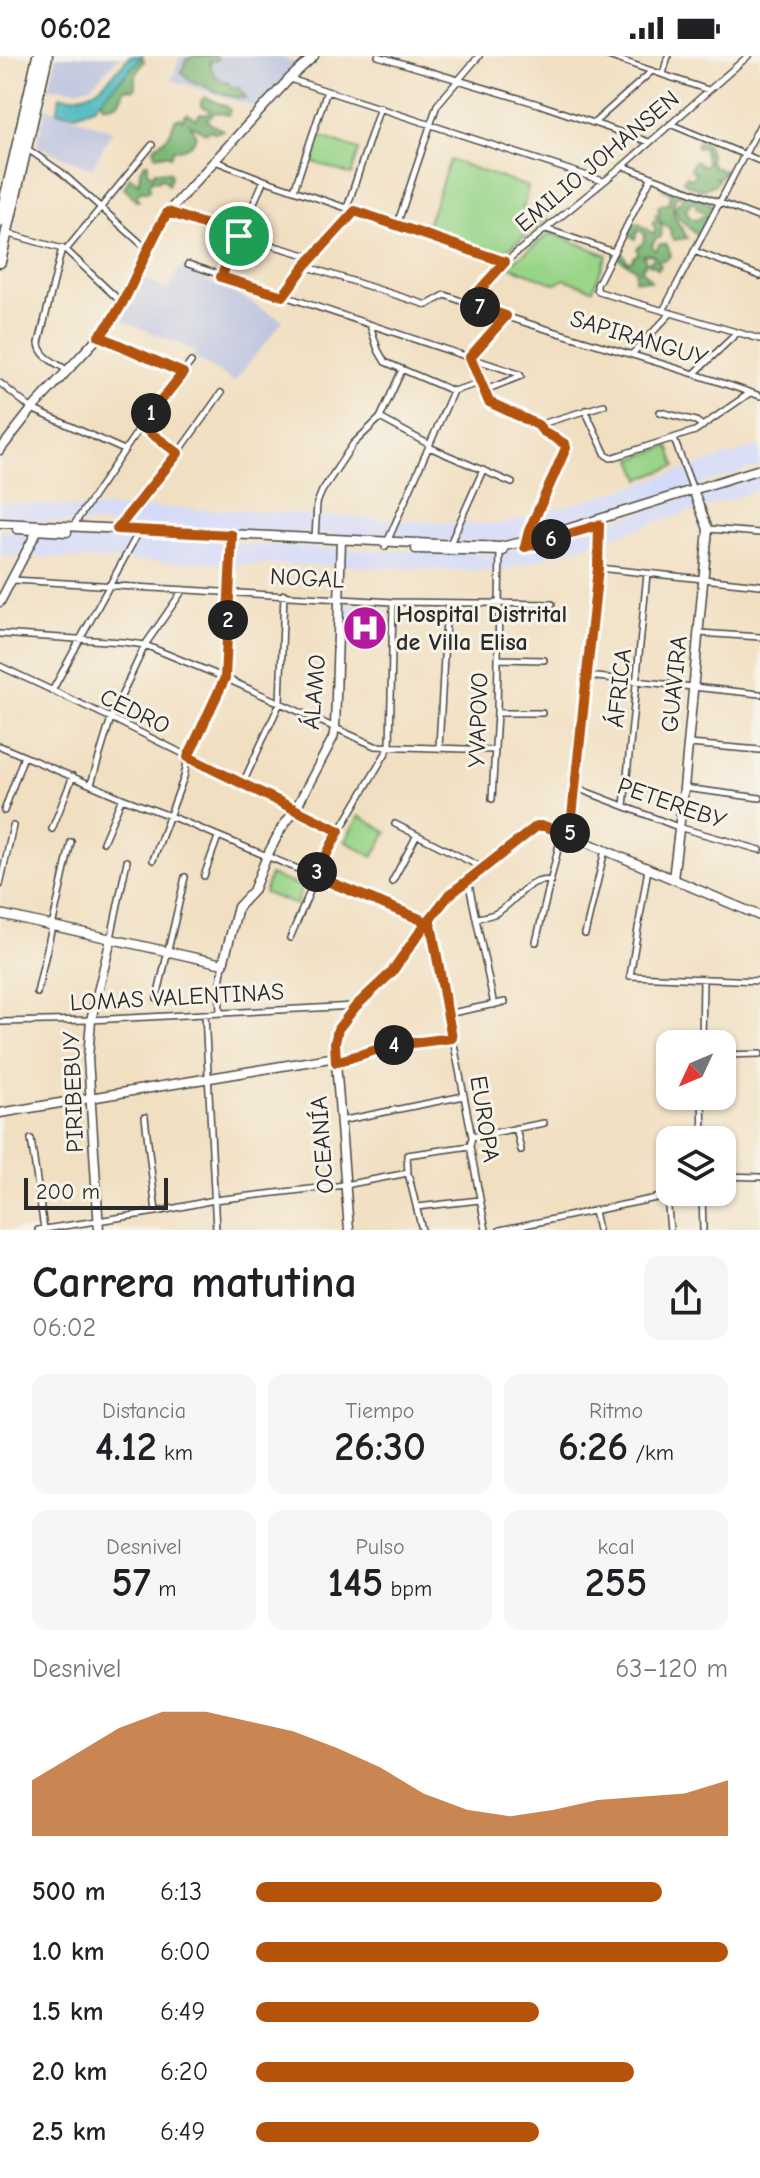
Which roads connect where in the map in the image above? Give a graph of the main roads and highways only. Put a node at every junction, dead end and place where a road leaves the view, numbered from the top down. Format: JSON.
{"nodes":[{"id":1,"x":38,"y":56,"type":"edge"},
{"id":2,"x":47,"y":56,"type":"edge"},
{"id":3,"x":36,"y":87,"type":"junction"},
{"id":4,"x":30,"y":108,"type":"junction"},
{"id":5,"x":0,"y":221,"type":"edge"},
{"id":6,"x":1,"y":252,"type":"edge"},
{"id":7,"x":0,"y":262,"type":"edge"}],
"edges":[{"from":1,"to":3,"type":"highway"},
{"from":2,"to":3,"type":"highway"},
{"from":3,"to":4,"type":"highway"},
{"from":4,"to":5,"type":"highway"},
{"from":4,"to":6,"type":"highway"},
{"from":6,"to":7,"type":"highway"}]}
